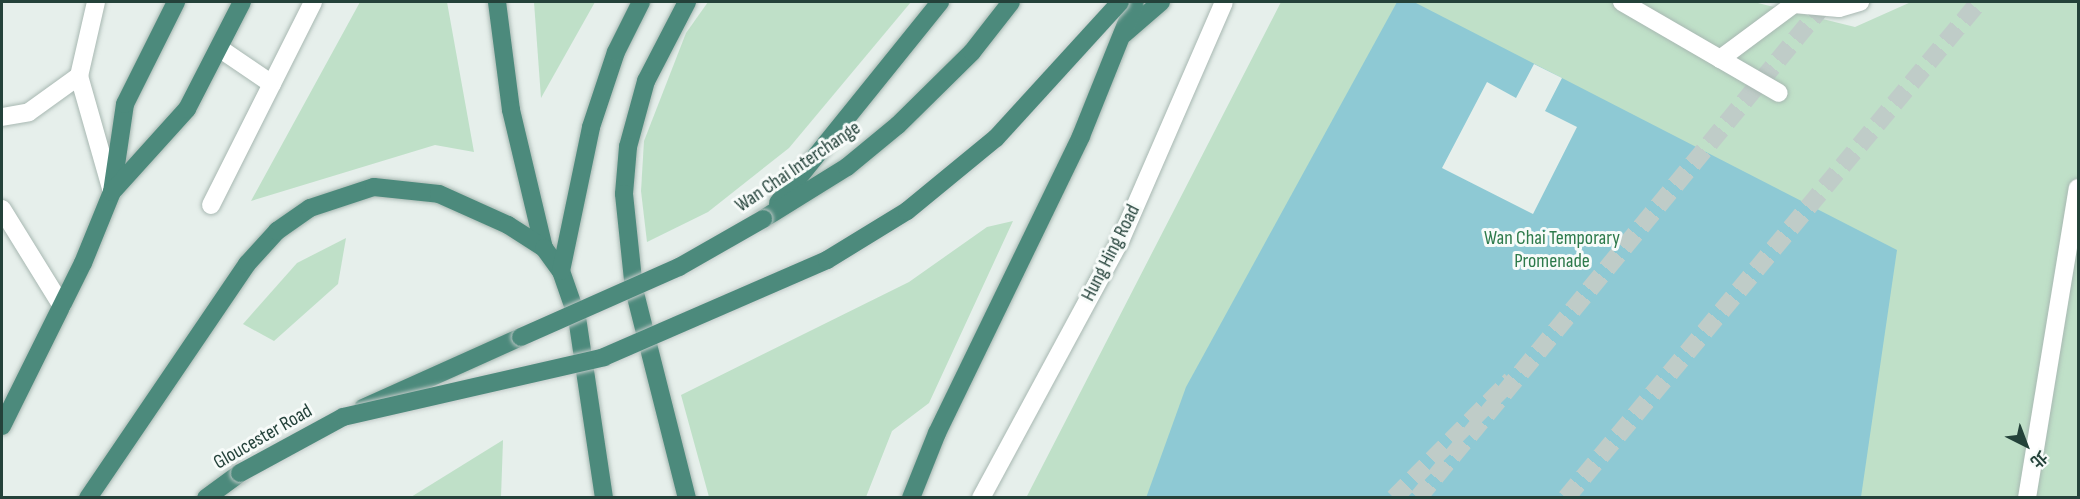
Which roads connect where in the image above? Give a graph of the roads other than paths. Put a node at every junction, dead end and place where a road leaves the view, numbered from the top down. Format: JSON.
{"nodes":[{"id":1,"x":96,"y":2,"type":"edge"},
{"id":2,"x":176,"y":2,"type":"edge"},
{"id":3,"x":242,"y":2,"type":"edge"},
{"id":4,"x":314,"y":2,"type":"edge"},
{"id":5,"x":497,"y":2,"type":"edge"},
{"id":6,"x":641,"y":2,"type":"edge"},
{"id":7,"x":687,"y":2,"type":"edge"},
{"id":8,"x":940,"y":2,"type":"edge"},
{"id":9,"x":1011,"y":2,"type":"edge"},
{"id":10,"x":1120,"y":2,"type":"edge"},
{"id":11,"x":1135,"y":2,"type":"edge"},
{"id":12,"x":1161,"y":2,"type":"edge"},
{"id":13,"x":1224,"y":2,"type":"edge"},
{"id":14,"x":1622,"y":2,"type":"edge"},
{"id":15,"x":1860,"y":2,"type":"edge"},
{"id":16,"x":1123,"y":35,"type":"junction"},
{"id":17,"x":219,"y":48,"type":"junction"},
{"id":18,"x":1720,"y":59,"type":"junction"},
{"id":19,"x":79,"y":76,"type":"junction"},
{"id":20,"x":272,"y":84,"type":"junction"},
{"id":21,"x":1779,"y":93,"type":"dead end"},
{"id":22,"x":2,"y":117,"type":"edge"},
{"id":23,"x":2079,"y":188,"type":"edge"},
{"id":24,"x":112,"y":192,"type":"junction"},
{"id":25,"x":211,"y":205,"type":"dead end"},
{"id":26,"x":2,"y":209,"type":"edge"},
{"id":27,"x":764,"y":219,"type":"junction"},
{"id":28,"x":544,"y":248,"type":"junction"},
{"id":29,"x":561,"y":271,"type":"junction"},
{"id":30,"x":62,"y":306,"type":"junction"},
{"id":31,"x":343,"y":417,"type":"junction"},
{"id":32,"x":2,"y":426,"type":"edge"},
{"id":33,"x":87,"y":498,"type":"edge"},
{"id":34,"x":206,"y":498,"type":"edge"},
{"id":35,"x":604,"y":498,"type":"edge"},
{"id":36,"x":687,"y":498,"type":"edge"},
{"id":37,"x":911,"y":498,"type":"edge"},
{"id":38,"x":981,"y":498,"type":"edge"},
{"id":39,"x":2027,"y":498,"type":"edge"}],
"edges":[{"from":1,"to":19,"type":"street"},
{"from":2,"to":24,"type":"highway"},
{"from":3,"to":17,"type":"highway"},
{"from":4,"to":20,"type":"street"},
{"from":5,"to":28,"type":"highway"},
{"from":6,"to":29,"type":"highway"},
{"from":7,"to":36,"type":"highway"},
{"from":8,"to":27,"type":"highway"},
{"from":9,"to":27,"type":"highway","name":"Wan Chai Interchange"},
{"from":10,"to":31,"type":"highway","bridge":true},
{"from":11,"to":16,"type":"highway"},
{"from":12,"to":16,"type":"highway"},
{"from":13,"to":38,"type":"street","name":"Hung Hing Road"},
{"from":14,"to":18,"type":"street"},
{"from":15,"to":18,"type":"street"},
{"from":16,"to":37,"type":"highway"},
{"from":17,"to":20,"type":"street"},
{"from":17,"to":24,"type":"highway"},
{"from":18,"to":21,"type":"street"},
{"from":19,"to":22,"type":"street"},
{"from":19,"to":24,"type":"street"},
{"from":20,"to":25,"type":"street"},
{"from":23,"to":39,"type":"street"},
{"from":24,"to":30,"type":"highway"},
{"from":26,"to":30,"type":"street"},
{"from":27,"to":31,"type":"highway","name":"Wan Chai Interchange","bridge":true},
{"from":28,"to":29,"type":"highway"},
{"from":28,"to":33,"type":"highway"},
{"from":29,"to":35,"type":"highway"},
{"from":30,"to":32,"type":"highway"},
{"from":31,"to":34,"type":"highway","name":"Gloucester Road","bridge":true}]}
